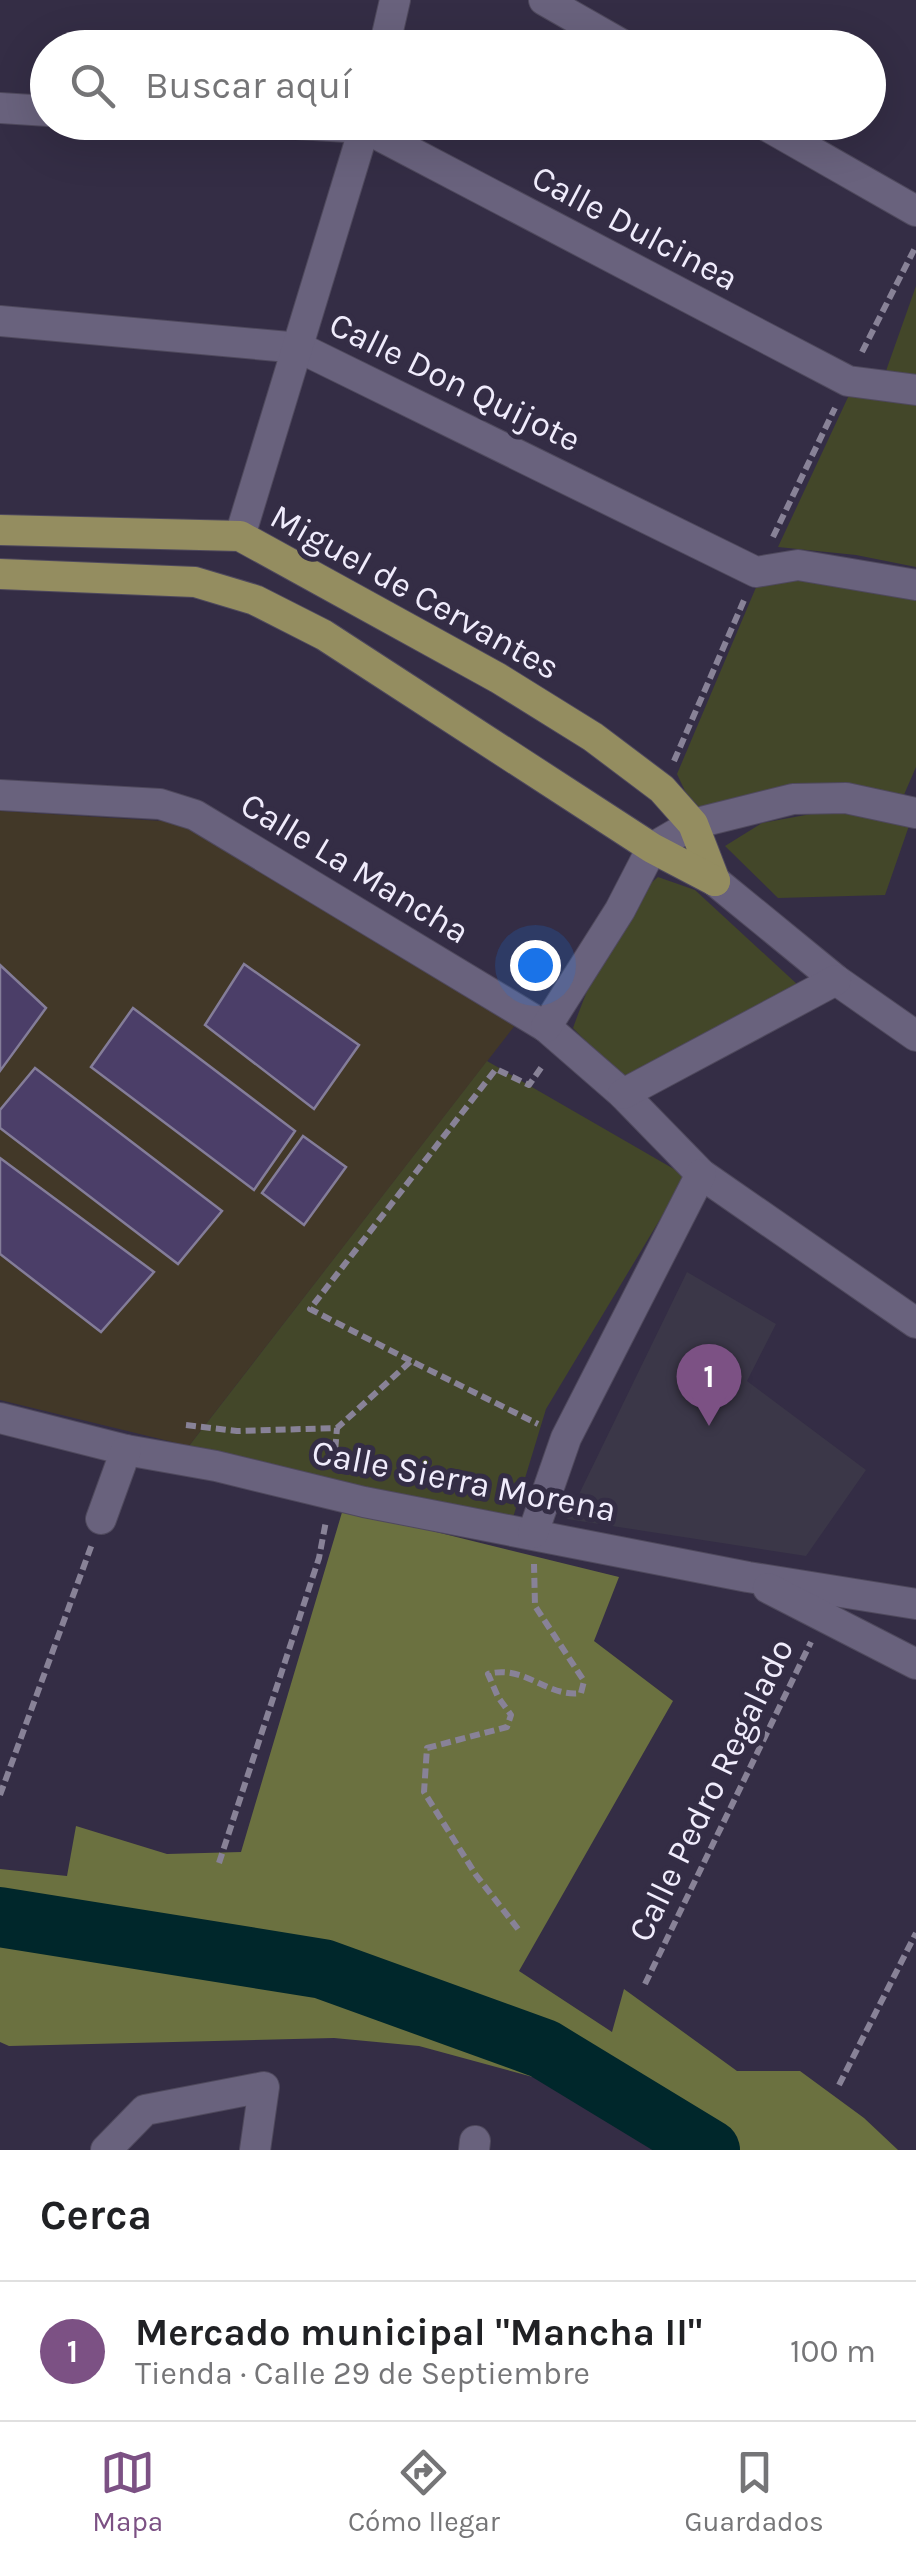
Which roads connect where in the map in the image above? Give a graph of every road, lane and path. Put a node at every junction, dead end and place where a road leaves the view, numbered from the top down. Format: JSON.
{"nodes":[{"id":1,"x":395,"y":0,"type":"edge"},
{"id":2,"x":544,"y":0,"type":"edge"},
{"id":3,"x":388,"y":30,"type":"edge"},
{"id":4,"x":596,"y":30,"type":"edge"},
{"id":5,"x":0,"y":108,"type":"edge"},
{"id":6,"x":30,"y":109,"type":"edge"},
{"id":7,"x":361,"y":140,"type":"edge"},
{"id":8,"x":393,"y":140,"type":"edge"},
{"id":9,"x":792,"y":140,"type":"edge"},
{"id":10,"x":916,"y":211,"type":"edge"},
{"id":11,"x":0,"y":321,"type":"edge"},
{"id":12,"x":300,"y":348,"type":"junction"},
{"id":13,"x":916,"y":390,"type":"edge"},
{"id":14,"x":0,"y":530,"type":"edge"},
{"id":15,"x":240,"y":536,"type":"junction"},
{"id":16,"x":756,"y":572,"type":"junction"},
{"id":17,"x":0,"y":574,"type":"edge"},
{"id":18,"x":916,"y":584,"type":"edge"},
{"id":19,"x":662,"y":789,"type":"junction"},
{"id":20,"x":0,"y":796,"type":"edge"},
{"id":21,"x":916,"y":813,"type":"edge"},
{"id":22,"x":693,"y":824,"type":"junction"},
{"id":23,"x":652,"y":848,"type":"junction"},
{"id":24,"x":716,"y":881,"type":"junction"},
{"id":25,"x":836,"y":980,"type":"junction"},
{"id":26,"x":554,"y":1033,"type":"junction"},
{"id":27,"x":916,"y":1036,"type":"edge"},
{"id":28,"x":623,"y":1094,"type":"junction"},
{"id":29,"x":701,"y":1174,"type":"junction"},
{"id":30,"x":916,"y":1323,"type":"edge"},
{"id":31,"x":411,"y":1361,"type":"junction"},
{"id":32,"x":0,"y":1418,"type":"edge"},
{"id":33,"x":566,"y":1438,"type":"junction"},
{"id":34,"x":126,"y":1450,"type":"junction"},
{"id":35,"x":170,"y":1458,"type":"junction"},
{"id":36,"x":101,"y":1519,"type":"joint"},
{"id":37,"x":533,"y":1532,"type":"junction"},
{"id":38,"x":319,"y":1558,"type":"dead end"},
{"id":39,"x":748,"y":1577,"type":"junction"},
{"id":40,"x":916,"y":1604,"type":"edge"},
{"id":41,"x":823,"y":1618,"type":"junction"},
{"id":42,"x":915,"y":1661,"type":"edge"},
{"id":43,"x":0,"y":1794,"type":"edge"},
{"id":44,"x":219,"y":1863,"type":"dead end"},
{"id":45,"x":518,"y":1929,"type":"dead end"},
{"id":46,"x":916,"y":1933,"type":"edge"},
{"id":47,"x":645,"y":1984,"type":"dead end"},
{"id":48,"x":840,"y":2085,"type":"dead end"},
{"id":49,"x":106,"y":2150,"type":"edge"},
{"id":50,"x":255,"y":2150,"type":"edge"}],
"edges":[{"from":1,"to":3,"type":"street"},
{"from":2,"to":4,"type":"street"},
{"from":5,"to":6,"type":"street"},
{"from":7,"to":12,"type":"street"},
{"from":8,"to":13,"type":"street","name":"Calle Dulcinea"},
{"from":9,"to":10,"type":"street"},
{"from":11,"to":12,"type":"street","name":"Calle Don Quijote"},
{"from":12,"to":15,"type":"street"},
{"from":12,"to":16,"type":"street","name":"Calle Don Quijote"},
{"from":14,"to":15,"type":"main road","name":"Miguel de Cervantes"},
{"from":15,"to":19,"type":"main road","name":"Miguel de Cervantes"},
{"from":16,"to":18,"type":"street"},
{"from":16,"to":19,"type":"path"},
{"from":17,"to":23,"type":"main road"},
{"from":19,"to":22,"type":"main road","name":"Miguel de Cervantes"},
{"from":20,"to":26,"type":"street","name":"Calle La Mancha"},
{"from":21,"to":22,"type":"street"},
{"from":22,"to":23,"type":"street"},
{"from":22,"to":24,"type":"main road","name":"Miguel de Cervantes"},
{"from":23,"to":24,"type":"main road"},
{"from":23,"to":26,"type":"street"},
{"from":24,"to":25,"type":"street"},
{"from":25,"to":27,"type":"street"},
{"from":25,"to":28,"type":"street"},
{"from":26,"to":28,"type":"street","name":"Calle La Mancha"},
{"from":26,"to":31,"type":"path"},
{"from":28,"to":29,"type":"street","name":"Calle La Mancha"},
{"from":29,"to":30,"type":"street","name":"Calle La Mancha"},
{"from":29,"to":33,"type":"street"},
{"from":31,"to":33,"type":"path"},
{"from":31,"to":35,"type":"path"},
{"from":32,"to":34,"type":"street","name":"Calle Sierra Morena"},
{"from":33,"to":37,"type":"street"},
{"from":34,"to":35,"type":"street","name":"Calle Sierra Morena"},
{"from":34,"to":36,"type":"street"},
{"from":35,"to":37,"type":"street","name":"Calle Sierra Morena"},
{"from":36,"to":43,"type":"path"},
{"from":37,"to":39,"type":"street","name":"Calle Sierra Morena"},
{"from":37,"to":45,"type":"path"},
{"from":38,"to":44,"type":"path"},
{"from":39,"to":40,"type":"street","name":"Calle Sierra Morena"},
{"from":39,"to":41,"type":"street"},
{"from":41,"to":42,"type":"street"},
{"from":41,"to":47,"type":"path","name":"Calle Pedro Regalado"},
{"from":46,"to":48,"type":"path"},
{"from":49,"to":50,"type":"street"}]}
